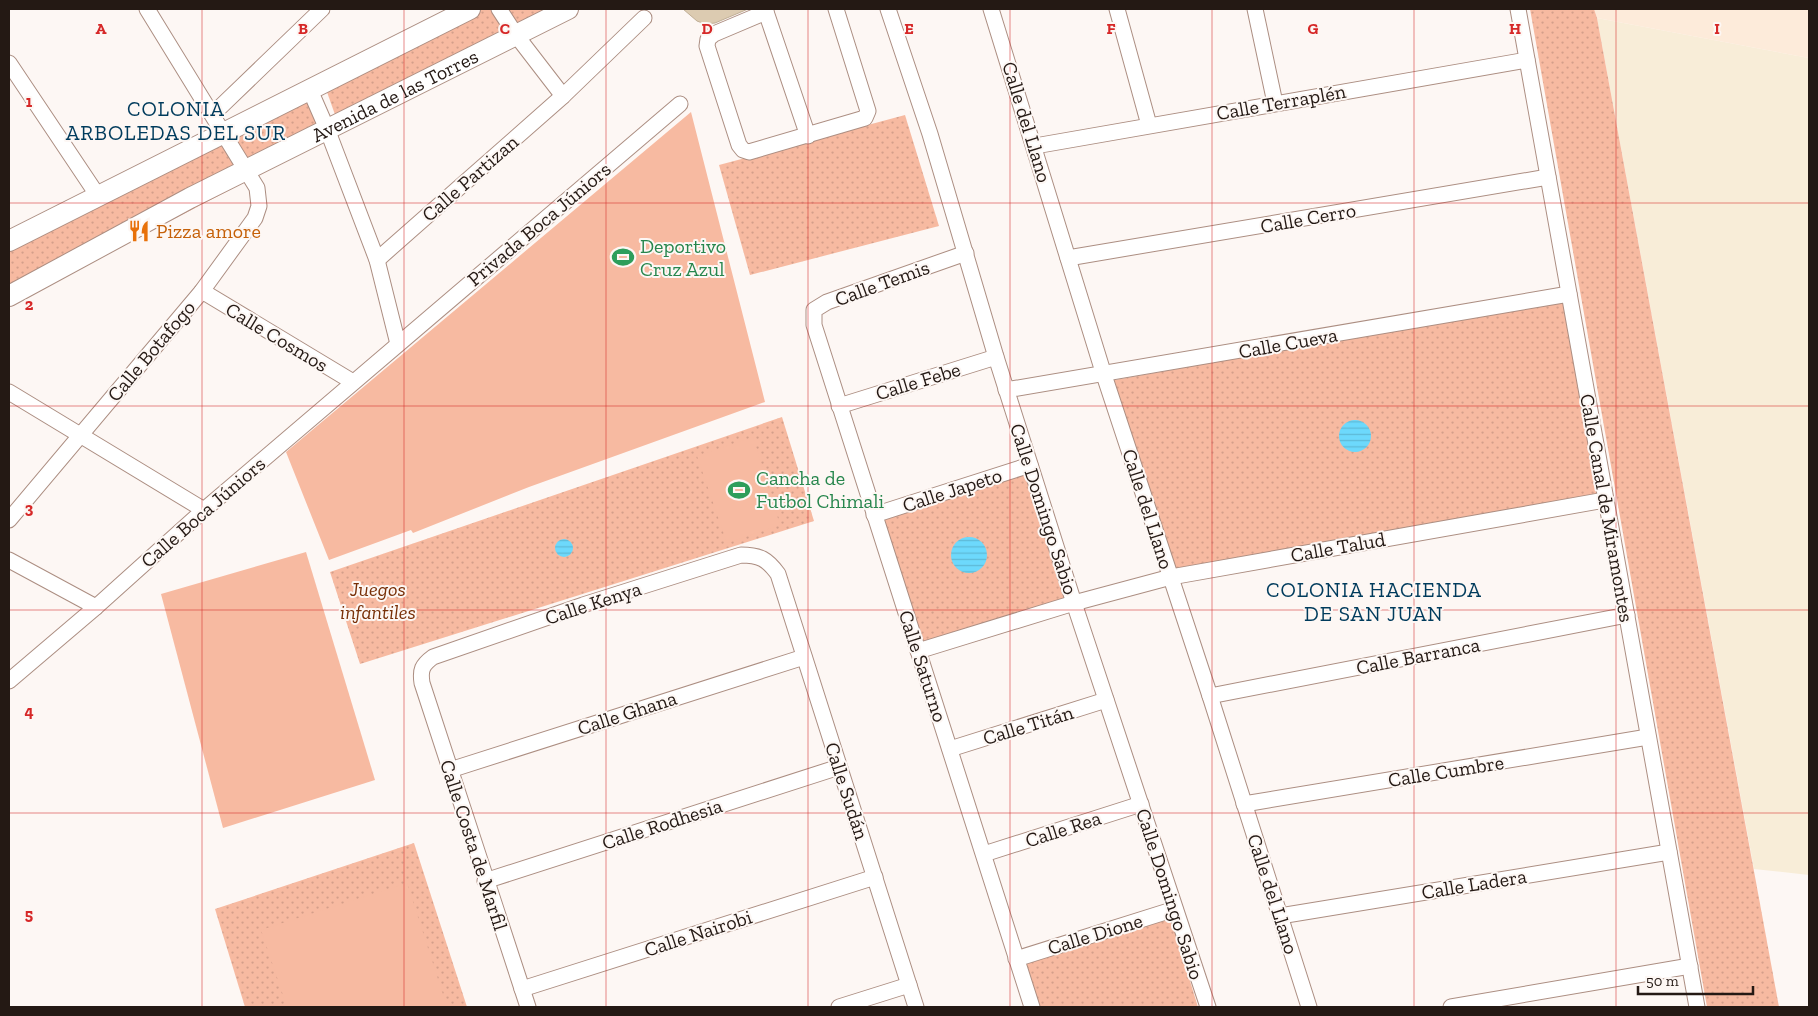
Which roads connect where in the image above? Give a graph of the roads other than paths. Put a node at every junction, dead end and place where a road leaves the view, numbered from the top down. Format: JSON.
{"nodes":[{"id":1,"x":146,"y":9,"type":"edge"},
{"id":2,"x":322,"y":9,"type":"edge"},
{"id":3,"x":470,"y":9,"type":"edge"},
{"id":4,"x":499,"y":9,"type":"edge"},
{"id":5,"x":568,"y":9,"type":"edge"},
{"id":6,"x":836,"y":9,"type":"edge"},
{"id":7,"x":888,"y":9,"type":"edge"},
{"id":8,"x":991,"y":9,"type":"edge"},
{"id":9,"x":1117,"y":9,"type":"edge"},
{"id":10,"x":1255,"y":9,"type":"edge"},
{"id":11,"x":1518,"y":9,"type":"edge"},
{"id":12,"x":765,"y":10,"type":"edge"},
{"id":13,"x":644,"y":18,"type":"dead end"},
{"id":14,"x":516,"y":35,"type":"junction"},
{"id":15,"x":1527,"y":60,"type":"junction"},
{"id":16,"x":9,"y":63,"type":"edge"},
{"id":17,"x":310,"y":90,"type":"junction"},
{"id":18,"x":563,"y":96,"type":"junction"},
{"id":19,"x":1275,"y":103,"type":"junction"},
{"id":20,"x":680,"y":104,"type":"dead end"},
{"id":21,"x":212,"y":114,"type":"junction"},
{"id":22,"x":1149,"y":126,"type":"junction"},
{"id":23,"x":328,"y":129,"type":"junction"},
{"id":24,"x":223,"y":132,"type":"junction"},
{"id":25,"x":808,"y":136,"type":"junction"},
{"id":26,"x":1035,"y":146,"type":"junction"},
{"id":27,"x":246,"y":170,"type":"junction"},
{"id":28,"x":1548,"y":177,"type":"junction"},
{"id":29,"x":98,"y":196,"type":"junction"},
{"id":30,"x":9,"y":241,"type":"edge"},
{"id":31,"x":966,"y":253,"type":"junction"},
{"id":32,"x":1068,"y":258,"type":"junction"},
{"id":33,"x":377,"y":260,"type":"junction"},
{"id":34,"x":202,"y":291,"type":"junction"},
{"id":35,"x":1569,"y":294,"type":"junction"},
{"id":36,"x":9,"y":296,"type":"edge"},
{"id":37,"x":814,"y":325,"type":"joint"},
{"id":38,"x":398,"y":344,"type":"junction"},
{"id":39,"x":996,"y":357,"type":"junction"},
{"id":40,"x":1104,"y":375,"type":"junction"},
{"id":41,"x":353,"y":382,"type":"junction"},
{"id":42,"x":1006,"y":390,"type":"junction"},
{"id":43,"x":9,"y":392,"type":"edge"},
{"id":44,"x":839,"y":406,"type":"junction"},
{"id":45,"x":79,"y":436,"type":"junction"},
{"id":46,"x":1030,"y":465,"type":"junction"},
{"id":47,"x":1604,"y":500,"type":"junction"},
{"id":48,"x":204,"y":510,"type":"junction"},
{"id":49,"x":874,"y":515,"type":"junction"},
{"id":50,"x":9,"y":520,"type":"edge"},
{"id":51,"x":9,"y":560,"type":"edge"},
{"id":52,"x":778,"y":574,"type":"joint"},
{"id":53,"x":1171,"y":577,"type":"junction"},
{"id":54,"x":1074,"y":603,"type":"junction"},
{"id":55,"x":96,"y":607,"type":"junction"},
{"id":56,"x":1626,"y":615,"type":"junction"},
{"id":57,"x":918,"y":651,"type":"junction"},
{"id":58,"x":804,"y":657,"type":"junction"},
{"id":59,"x":9,"y":681,"type":"edge"},
{"id":60,"x":422,"y":683,"type":"joint"},
{"id":61,"x":1210,"y":696,"type":"junction"},
{"id":62,"x":1106,"y":700,"type":"junction"},
{"id":63,"x":1648,"y":738,"type":"junction"},
{"id":64,"x":950,"y":749,"type":"junction"},
{"id":65,"x":839,"y":768,"type":"junction"},
{"id":66,"x":450,"y":770,"type":"junction"},
{"id":67,"x":1141,"y":804,"type":"junction"},
{"id":68,"x":1244,"y":804,"type":"junction"},
{"id":69,"x":1669,"y":852,"type":"junction"},
{"id":70,"x":984,"y":854,"type":"junction"},
{"id":71,"x":875,"y":877,"type":"junction"},
{"id":72,"x":485,"y":881,"type":"junction"},
{"id":73,"x":1175,"y":909,"type":"junction"},
{"id":74,"x":1280,"y":916,"type":"junction"},
{"id":75,"x":1016,"y":959,"type":"junction"},
{"id":76,"x":1690,"y":966,"type":"junction"},
{"id":77,"x":909,"y":985,"type":"junction"},
{"id":78,"x":522,"y":989,"type":"junction"},
{"id":79,"x":528,"y":1007,"type":"edge"},
{"id":80,"x":839,"y":1007,"type":"edge"},
{"id":81,"x":916,"y":1007,"type":"edge"},
{"id":82,"x":1032,"y":1007,"type":"edge"},
{"id":83,"x":1208,"y":1007,"type":"edge"},
{"id":84,"x":1309,"y":1007,"type":"edge"},
{"id":85,"x":1451,"y":1007,"type":"edge"},
{"id":86,"x":1697,"y":1007,"type":"edge"}],
"edges":[{"from":1,"to":21,"type":"street","name":"Calle Botafogo"},
{"from":2,"to":21,"type":"street"},
{"from":3,"to":17,"type":"street","name":"Avenida de las Torres"},
{"from":4,"to":14,"type":"street"},
{"from":5,"to":14,"type":"street","name":"Avenida de las Torres"},
{"from":6,"to":25,"type":"street"},
{"from":7,"to":31,"type":"street","name":"Calle Domingo Sabio"},
{"from":8,"to":26,"type":"street","name":"Calle del Llano"},
{"from":9,"to":22,"type":"street"},
{"from":10,"to":19,"type":"street"},
{"from":11,"to":15,"type":"street","name":"Calle Canal de Miramontes"},
{"from":12,"to":25,"type":"street"},
{"from":12,"to":25,"type":"street"},
{"from":13,"to":18,"type":"street","name":"Calle Partizan"},
{"from":14,"to":18,"type":"street"},
{"from":14,"to":23,"type":"street","name":"Avenida de las Torres"},
{"from":15,"to":19,"type":"street","name":"Calle Terraplén"},
{"from":15,"to":28,"type":"street","name":"Calle Canal de Miramontes"},
{"from":16,"to":29,"type":"street"},
{"from":17,"to":23,"type":"street"},
{"from":17,"to":24,"type":"street","name":"Avenida de las Torres"},
{"from":18,"to":33,"type":"street","name":"Calle Partizan"},
{"from":19,"to":22,"type":"street","name":"Calle Terraplén"},
{"from":20,"to":38,"type":"street","name":"Privada Boca Júniors"},
{"from":21,"to":24,"type":"street","name":"Calle Botafogo"},
{"from":22,"to":26,"type":"street","name":"Calle Terraplén"},
{"from":23,"to":27,"type":"street","name":"Avenida de las Torres"},
{"from":23,"to":33,"type":"street"},
{"from":24,"to":27,"type":"street","name":"Calle Botafogo"},
{"from":24,"to":29,"type":"street","name":"Avenida de las Torres"},
{"from":26,"to":32,"type":"street","name":"Calle del Llano"},
{"from":27,"to":34,"type":"street","name":"Calle Botafogo"},
{"from":27,"to":36,"type":"street","name":"Avenida de las Torres"},
{"from":28,"to":32,"type":"street","name":"Calle Cerro"},
{"from":28,"to":35,"type":"street","name":"Calle Canal de Miramontes"},
{"from":29,"to":30,"type":"street","name":"Avenida de las Torres"},
{"from":31,"to":37,"type":"street","name":"Calle Temis"},
{"from":31,"to":39,"type":"street","name":"Calle Domingo Sabio"},
{"from":32,"to":40,"type":"street","name":"Calle del Llano"},
{"from":33,"to":38,"type":"street"},
{"from":34,"to":41,"type":"street","name":"Calle Cosmos"},
{"from":34,"to":45,"type":"street","name":"Calle Botafogo"},
{"from":35,"to":40,"type":"street","name":"Calle Cueva"},
{"from":35,"to":47,"type":"street","name":"Calle Canal de Miramontes"},
{"from":37,"to":44,"type":"street","name":"Calle Saturno"},
{"from":38,"to":41,"type":"street","name":"Calle Boca Júniors"},
{"from":39,"to":42,"type":"street","name":"Calle Domingo Sabio"},
{"from":39,"to":44,"type":"street","name":"Calle Febe"},
{"from":40,"to":42,"type":"street","name":"Calle Cueva"},
{"from":40,"to":53,"type":"street","name":"Calle del Llano"},
{"from":41,"to":48,"type":"street","name":"Calle Boca Júniors"},
{"from":42,"to":46,"type":"street","name":"Calle Domingo Sabio"},
{"from":43,"to":45,"type":"street"},
{"from":44,"to":49,"type":"street","name":"Calle Saturno"},
{"from":45,"to":48,"type":"street"},
{"from":45,"to":50,"type":"street","name":"Calle Botafogo"},
{"from":46,"to":49,"type":"street","name":"Calle Japeto"},
{"from":46,"to":54,"type":"street","name":"Calle Domingo Sabio"},
{"from":47,"to":53,"type":"street","name":"Calle Talud"},
{"from":47,"to":56,"type":"street","name":"Calle Canal de Miramontes"},
{"from":48,"to":55,"type":"street","name":"Calle Boca Júniors"},
{"from":49,"to":57,"type":"street","name":"Calle Saturno"},
{"from":51,"to":55,"type":"street"},
{"from":52,"to":58,"type":"street","name":"Calle Sudán"},
{"from":52,"to":60,"type":"street","name":"Calle Kenya"},
{"from":53,"to":54,"type":"street","name":"Calle Talud"},
{"from":53,"to":61,"type":"street","name":"Calle del Llano"},
{"from":54,"to":57,"type":"street","name":"Calle Talud"},
{"from":54,"to":62,"type":"street","name":"Calle Domingo Sabio"},
{"from":55,"to":59,"type":"street","name":"Calle Boca Júniors"},
{"from":56,"to":61,"type":"street","name":"Calle Barranca"},
{"from":56,"to":63,"type":"street","name":"Calle Canal de Miramontes"},
{"from":57,"to":64,"type":"street","name":"Calle Saturno"},
{"from":58,"to":65,"type":"street","name":"Calle Sudán"},
{"from":58,"to":66,"type":"street","name":"Calle Ghana"},
{"from":60,"to":66,"type":"street","name":"Calle Costa de Marfil"},
{"from":61,"to":68,"type":"street","name":"Calle del Llano"},
{"from":62,"to":64,"type":"street","name":"Calle Titán"},
{"from":62,"to":67,"type":"street","name":"Calle Domingo Sabio"},
{"from":63,"to":68,"type":"street","name":"Calle Cumbre"},
{"from":63,"to":69,"type":"street","name":"Calle Canal de Miramontes"},
{"from":64,"to":70,"type":"street","name":"Calle Saturno"},
{"from":65,"to":71,"type":"street","name":"Calle Sudán"},
{"from":65,"to":72,"type":"street","name":"Calle Rodhesia"},
{"from":66,"to":72,"type":"street","name":"Calle Costa de Marfil"},
{"from":67,"to":70,"type":"street","name":"Calle Rea"},
{"from":67,"to":73,"type":"street","name":"Calle Domingo Sabio"},
{"from":68,"to":74,"type":"street","name":"Calle del Llano"},
{"from":69,"to":74,"type":"street","name":"Calle Ladera"},
{"from":69,"to":76,"type":"street","name":"Calle Canal de Miramontes"},
{"from":70,"to":75,"type":"street","name":"Calle Saturno"},
{"from":71,"to":77,"type":"street","name":"Calle Sudán"},
{"from":71,"to":78,"type":"street","name":"Calle Nairobi"},
{"from":72,"to":78,"type":"street","name":"Calle Costa de Marfil"},
{"from":73,"to":75,"type":"street","name":"Calle Dione"},
{"from":73,"to":83,"type":"street","name":"Calle Domingo Sabio"},
{"from":74,"to":84,"type":"street","name":"Calle del Llano"},
{"from":75,"to":82,"type":"street","name":"Calle Saturno"},
{"from":76,"to":85,"type":"street"},
{"from":76,"to":86,"type":"street","name":"Calle Canal de Miramontes"},
{"from":77,"to":80,"type":"street"},
{"from":77,"to":81,"type":"street","name":"Calle Sudán"},
{"from":78,"to":79,"type":"street","name":"Calle Costa de Marfil"}]}
